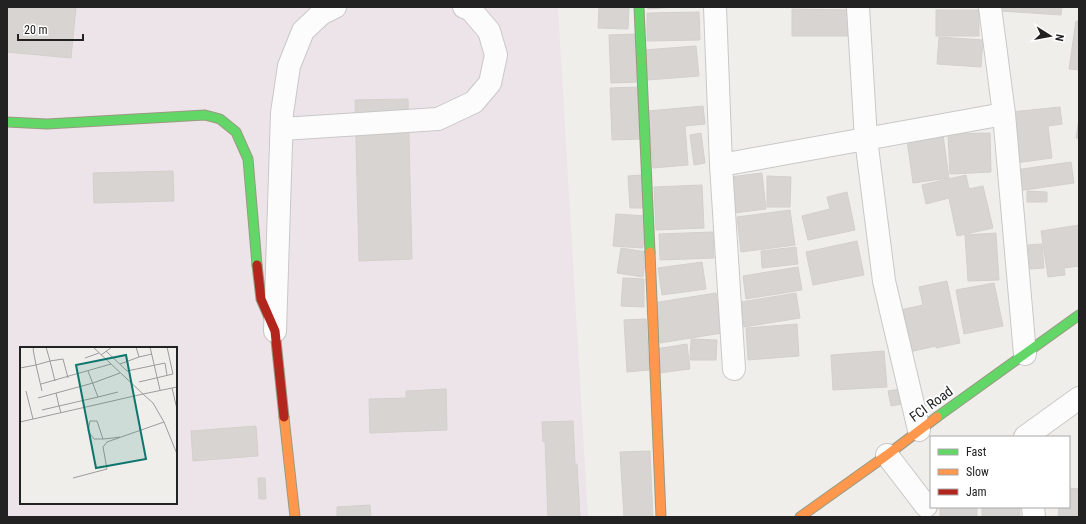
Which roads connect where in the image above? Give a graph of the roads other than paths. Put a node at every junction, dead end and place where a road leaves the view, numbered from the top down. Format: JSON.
{"nodes":[{"id":1,"x":335,"y":7,"type":"edge"},
{"id":2,"x":464,"y":7,"type":"edge"},
{"id":3,"x":639,"y":7,"type":"edge"},
{"id":4,"x":715,"y":7,"type":"edge"},
{"id":5,"x":858,"y":7,"type":"edge"},
{"id":6,"x":990,"y":7,"type":"edge"},
{"id":7,"x":1004,"y":114,"type":"junction"},
{"id":8,"x":7,"y":122,"type":"edge"},
{"id":9,"x":282,"y":129,"type":"junction"},
{"id":10,"x":866,"y":139,"type":"junction"},
{"id":11,"x":721,"y":165,"type":"junction"},
{"id":12,"x":1079,"y":315,"type":"edge"},
{"id":13,"x":275,"y":331,"type":"junction"},
{"id":14,"x":1025,"y":354,"type":"junction"},
{"id":15,"x":734,"y":369,"type":"dead end"},
{"id":16,"x":1079,"y":398,"type":"edge"},
{"id":17,"x":919,"y":430,"type":"junction"},
{"id":18,"x":1026,"y":436,"type":"edge"},
{"id":19,"x":886,"y":455,"type":"junction"},
{"id":20,"x":928,"y":509,"type":"edge"},
{"id":21,"x":295,"y":517,"type":"edge"},
{"id":22,"x":661,"y":517,"type":"edge"},
{"id":23,"x":800,"y":517,"type":"edge"}],
"edges":[{"from":1,"to":9,"type":"street"},
{"from":2,"to":9,"type":"street"},
{"from":3,"to":22,"type":"street"},
{"from":4,"to":11,"type":"street"},
{"from":5,"to":10,"type":"street"},
{"from":6,"to":7,"type":"street"},
{"from":7,"to":10,"type":"street"},
{"from":7,"to":14,"type":"street"},
{"from":8,"to":13,"type":"street"},
{"from":9,"to":13,"type":"street"},
{"from":10,"to":11,"type":"street"},
{"from":10,"to":17,"type":"street"},
{"from":11,"to":15,"type":"street"},
{"from":12,"to":14,"type":"street","name":"FCI Road"},
{"from":13,"to":21,"type":"street"},
{"from":14,"to":17,"type":"street","name":"FCI Road"},
{"from":16,"to":18,"type":"street"},
{"from":17,"to":19,"type":"street","name":"FCI Road"},
{"from":19,"to":20,"type":"street"},
{"from":19,"to":23,"type":"street","name":"FCI Road"}]}
